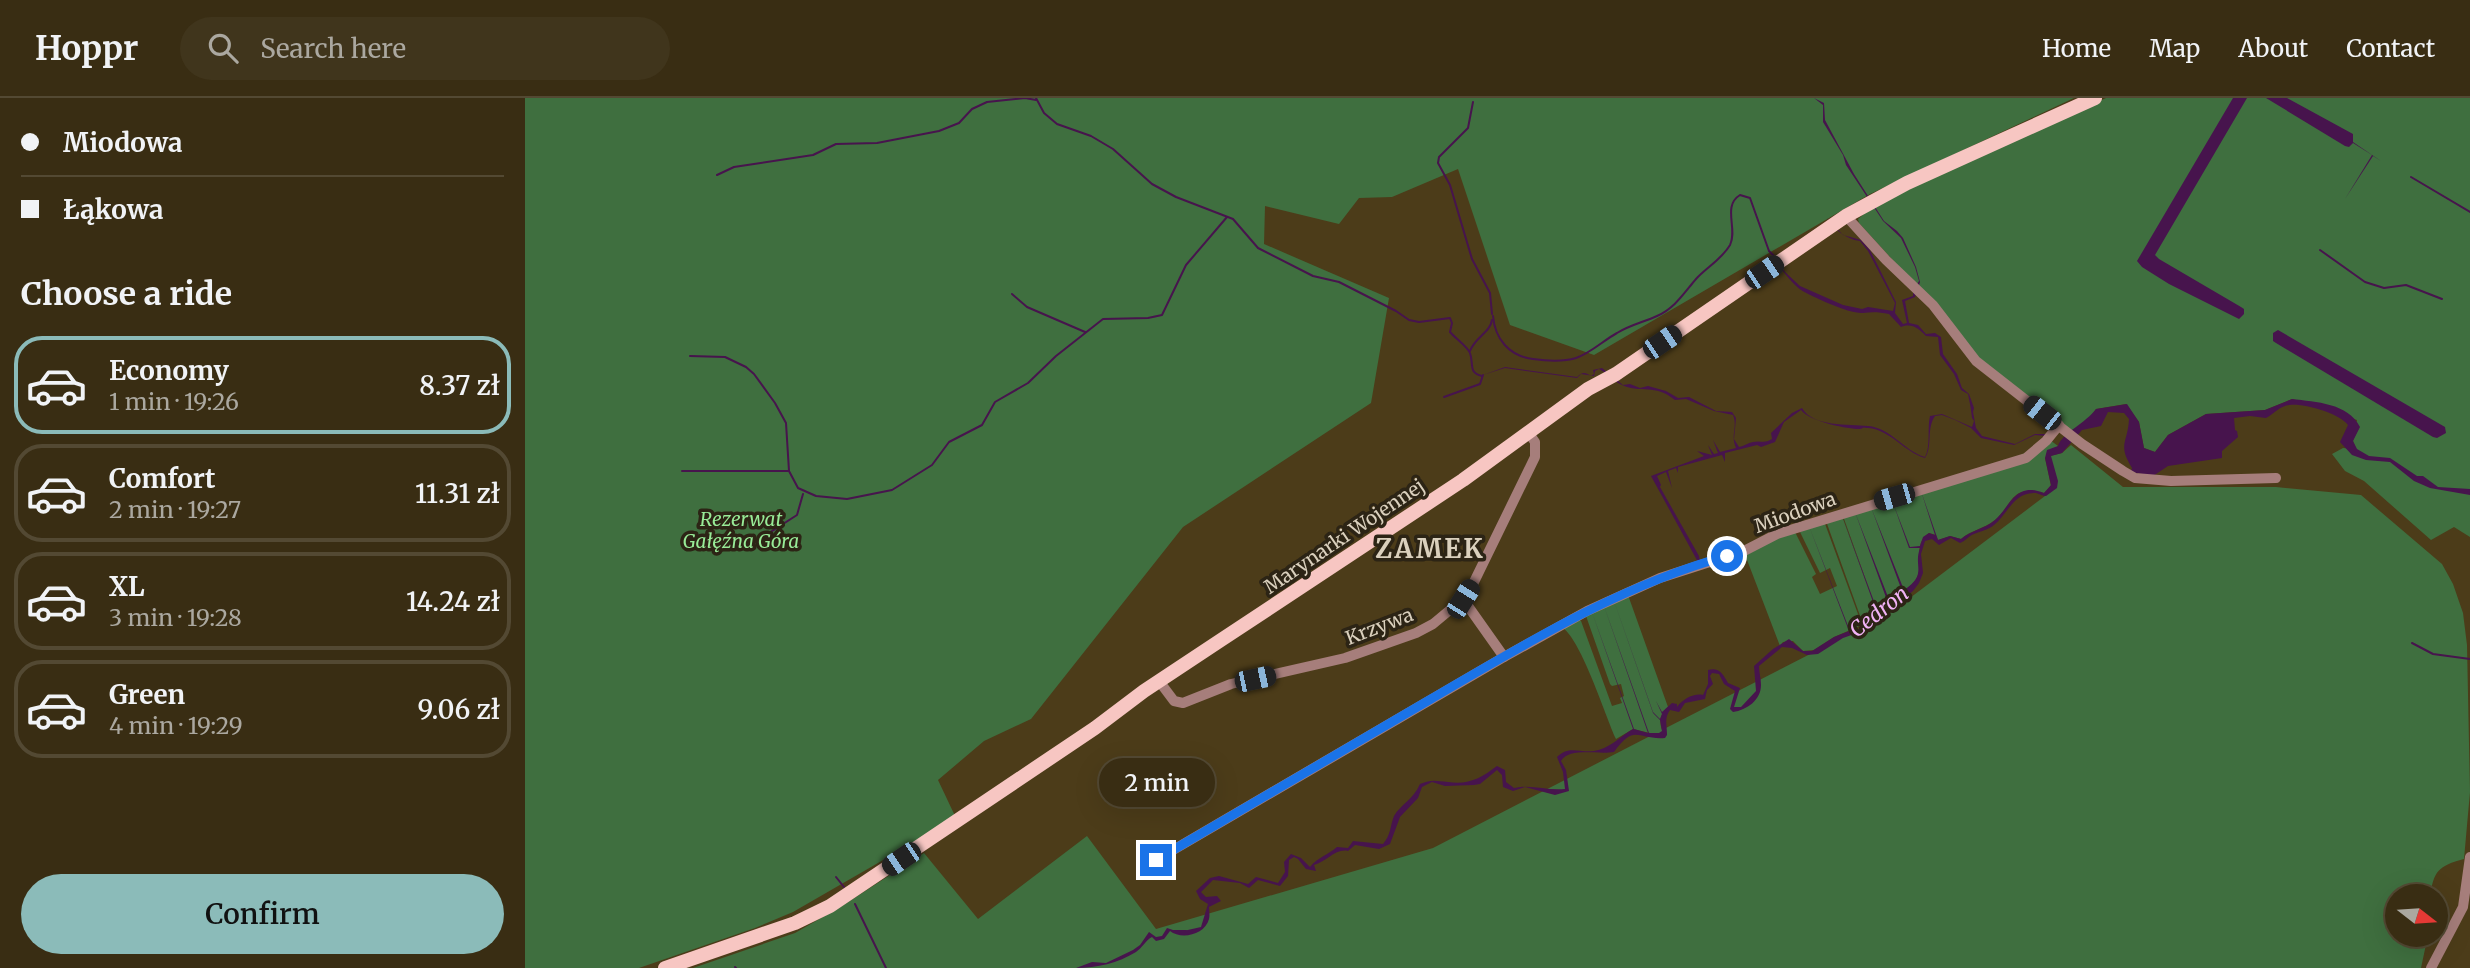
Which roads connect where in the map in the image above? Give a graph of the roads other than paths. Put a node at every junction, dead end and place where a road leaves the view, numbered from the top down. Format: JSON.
{"nodes":[{"id":1,"x":2095,"y":98,"type":"edge"},
{"id":2,"x":1846,"y":216,"type":"junction"},
{"id":3,"x":2059,"y":425,"type":"junction"},
{"id":4,"x":1526,"y":437,"type":"junction"},
{"id":5,"x":2276,"y":478,"type":"dead end"},
{"id":6,"x":1463,"y":599,"type":"junction"},
{"id":7,"x":1504,"y":657,"type":"junction"},
{"id":8,"x":1161,"y":684,"type":"junction"},
{"id":9,"x":2470,"y":857,"type":"edge"},
{"id":10,"x":1156,"y":860,"type":"dead end"},
{"id":11,"x":2466,"y":907,"type":"edge"},
{"id":12,"x":665,"y":968,"type":"edge"},
{"id":13,"x":2431,"y":968,"type":"edge"}],
"edges":[{"from":1,"to":2,"type":"main road","name":"Marynarki Wojennej"},
{"from":2,"to":3,"type":"street"},
{"from":2,"to":4,"type":"main road","name":"Marynarki Wojennej"},
{"from":3,"to":5,"type":"street"},
{"from":3,"to":7,"type":"street","name":"Miodowa"},
{"from":4,"to":6,"type":"street","name":"Krzywa"},
{"from":4,"to":8,"type":"main road","name":"Marynarki Wojennej"},
{"from":6,"to":7,"type":"street"},
{"from":6,"to":8,"type":"street","name":"Krzywa"},
{"from":7,"to":10,"type":"street","name":"Miodowa"},
{"from":8,"to":12,"type":"main road","name":"Marynarki Wojennej"},
{"from":9,"to":11,"type":"street"},
{"from":11,"to":13,"type":"street"}]}
